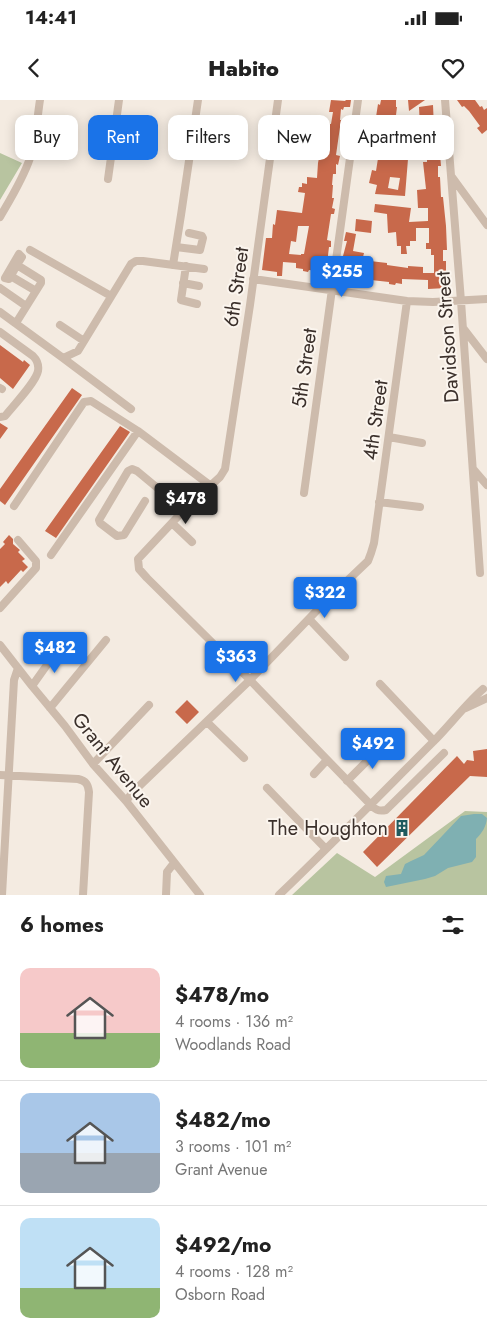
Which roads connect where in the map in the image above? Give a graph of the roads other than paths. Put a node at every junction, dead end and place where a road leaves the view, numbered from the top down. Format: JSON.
{"nodes":[{"id":1,"x":40,"y":100,"type":"edge"},
{"id":2,"x":119,"y":100,"type":"edge"},
{"id":3,"x":198,"y":100,"type":"edge"},
{"id":4,"x":278,"y":100,"type":"edge"},
{"id":5,"x":358,"y":100,"type":"edge"},
{"id":6,"x":445,"y":100,"type":"edge"},
{"id":7,"x":452,"y":177,"type":"junction"},
{"id":8,"x":108,"y":179,"type":"dead end"},
{"id":9,"x":0,"y":217,"type":"edge"},
{"id":10,"x":487,"y":226,"type":"edge"},
{"id":11,"x":189,"y":234,"type":"dead end"},
{"id":12,"x":176,"y":247,"type":"junction"},
{"id":13,"x":30,"y":250,"type":"dead end"},
{"id":14,"x":173,"y":264,"type":"junction"},
{"id":15,"x":17,"y":265,"type":"dead end"},
{"id":16,"x":186,"y":266,"type":"junction"},
{"id":17,"x":204,"y":269,"type":"dead end"},
{"id":18,"x":14,"y":278,"type":"dead end"},
{"id":19,"x":253,"y":279,"type":"junction"},
{"id":20,"x":183,"y":283,"type":"junction"},
{"id":21,"x":199,"y":286,"type":"dead end"},
{"id":22,"x":0,"y":288,"type":"edge"},
{"id":23,"x":36,"y":291,"type":"junction"},
{"id":24,"x":331,"y":291,"type":"junction"},
{"id":25,"x":111,"y":296,"type":"junction"},
{"id":26,"x":487,"y":299,"type":"edge"},
{"id":27,"x":461,"y":301,"type":"junction"},
{"id":28,"x":407,"y":302,"type":"junction"},
{"id":29,"x":197,"y":304,"type":"dead end"},
{"id":30,"x":26,"y":306,"type":"junction"},
{"id":31,"x":0,"y":312,"type":"edge"},
{"id":32,"x":16,"y":323,"type":"junction"},
{"id":33,"x":60,"y":325,"type":"dead end"},
{"id":34,"x":463,"y":328,"type":"junction"},
{"id":35,"x":0,"y":332,"type":"edge"},
{"id":36,"x":84,"y":341,"type":"junction"},
{"id":37,"x":63,"y":358,"type":"junction"},
{"id":38,"x":487,"y":359,"type":"edge"},
{"id":39,"x":132,"y":409,"type":"dead end"},
{"id":40,"x":0,"y":417,"type":"edge"},
{"id":41,"x":138,"y":430,"type":"junction"},
{"id":42,"x":389,"y":437,"type":"junction"},
{"id":43,"x":422,"y":443,"type":"dead end"},
{"id":44,"x":473,"y":470,"type":"junction"},
{"id":45,"x":487,"y":484,"type":"edge"},
{"id":46,"x":211,"y":486,"type":"junction"},
{"id":47,"x":304,"y":493,"type":"dead end"},
{"id":48,"x":146,"y":501,"type":"dead end"},
{"id":49,"x":379,"y":502,"type":"junction"},
{"id":50,"x":14,"y":506,"type":"dead end"},
{"id":51,"x":420,"y":507,"type":"dead end"},
{"id":52,"x":184,"y":510,"type":"junction"},
{"id":53,"x":172,"y":524,"type":"junction"},
{"id":54,"x":18,"y":540,"type":"dead end"},
{"id":55,"x":192,"y":542,"type":"dead end"},
{"id":56,"x":51,"y":555,"type":"dead end"},
{"id":57,"x":480,"y":573,"type":"dead end"},
{"id":58,"x":0,"y":608,"type":"edge"},
{"id":59,"x":309,"y":618,"type":"junction"},
{"id":60,"x":106,"y":640,"type":"dead end"},
{"id":61,"x":0,"y":645,"type":"edge"},
{"id":62,"x":60,"y":648,"type":"dead end"},
{"id":63,"x":345,"y":657,"type":"dead end"},
{"id":64,"x":18,"y":668,"type":"junction"},
{"id":65,"x":250,"y":680,"type":"junction"},
{"id":66,"x":380,"y":684,"type":"dead end"},
{"id":67,"x":32,"y":686,"type":"junction"},
{"id":68,"x":486,"y":692,"type":"edge"},
{"id":69,"x":149,"y":705,"type":"dead end"},
{"id":70,"x":50,"y":708,"type":"junction"},
{"id":71,"x":207,"y":722,"type":"junction"},
{"id":72,"x":434,"y":741,"type":"junction"},
{"id":73,"x":384,"y":744,"type":"dead end"},
{"id":74,"x":444,"y":753,"type":"dead end"},
{"id":75,"x":244,"y":758,"type":"dead end"},
{"id":76,"x":327,"y":760,"type":"junction"},
{"id":77,"x":93,"y":764,"type":"junction"},
{"id":78,"x":314,"y":774,"type":"dead end"},
{"id":79,"x":0,"y":775,"type":"edge"},
{"id":80,"x":9,"y":776,"type":"junction"},
{"id":81,"x":347,"y":781,"type":"junction"},
{"id":82,"x":267,"y":788,"type":"dead end"},
{"id":83,"x":126,"y":801,"type":"junction"},
{"id":84,"x":370,"y":804,"type":"junction"},
{"id":85,"x":326,"y":849,"type":"junction"},
{"id":86,"x":174,"y":863,"type":"junction"},
{"id":87,"x":2,"y":895,"type":"edge"},
{"id":88,"x":83,"y":895,"type":"edge"},
{"id":89,"x":166,"y":895,"type":"edge"},
{"id":90,"x":200,"y":895,"type":"edge"},
{"id":91,"x":279,"y":895,"type":"edge"}],
"edges":[{"from":1,"to":9,"type":"street"},
{"from":2,"to":8,"type":"street"},
{"from":3,"to":12,"type":"street"},
{"from":4,"to":19,"type":"street","name":"6th Street"},
{"from":5,"to":24,"type":"street","name":"5th Street"},
{"from":6,"to":7,"type":"street","name":"Davidson Street"},
{"from":7,"to":10,"type":"street"},
{"from":7,"to":27,"type":"street","name":"Davidson Street"},
{"from":11,"to":12,"type":"street"},
{"from":12,"to":14,"type":"street"},
{"from":13,"to":25,"type":"street"},
{"from":14,"to":16,"type":"street"},
{"from":14,"to":25,"type":"street"},
{"from":15,"to":23,"type":"street"},
{"from":16,"to":17,"type":"street"},
{"from":16,"to":20,"type":"street"},
{"from":18,"to":23,"type":"street"},
{"from":19,"to":24,"type":"street"},
{"from":19,"to":46,"type":"street","name":"6th Street"},
{"from":20,"to":21,"type":"street"},
{"from":20,"to":29,"type":"street"},
{"from":22,"to":30,"type":"street"},
{"from":23,"to":30,"type":"street"},
{"from":24,"to":28,"type":"street"},
{"from":24,"to":47,"type":"street","name":"5th Street"},
{"from":25,"to":36,"type":"street"},
{"from":26,"to":27,"type":"street"},
{"from":27,"to":28,"type":"street"},
{"from":27,"to":34,"type":"street","name":"Davidson Street"},
{"from":28,"to":42,"type":"street","name":"4th Street"},
{"from":30,"to":32,"type":"street"},
{"from":31,"to":32,"type":"street"},
{"from":32,"to":37,"type":"street"},
{"from":33,"to":36,"type":"street"},
{"from":34,"to":38,"type":"street"},
{"from":34,"to":44,"type":"street","name":"Davidson Street"},
{"from":35,"to":40,"type":"street"},
{"from":36,"to":37,"type":"street"},
{"from":37,"to":39,"type":"street"},
{"from":41,"to":46,"type":"street"},
{"from":41,"to":50,"type":"street"},
{"from":41,"to":56,"type":"street"},
{"from":42,"to":43,"type":"street"},
{"from":42,"to":49,"type":"street","name":"4th Street"},
{"from":44,"to":45,"type":"street"},
{"from":44,"to":57,"type":"street","name":"Davidson Street"},
{"from":46,"to":52,"type":"street"},
{"from":48,"to":52,"type":"street"},
{"from":49,"to":51,"type":"street"},
{"from":49,"to":59,"type":"street","name":"4th Street"},
{"from":52,"to":53,"type":"street"},
{"from":53,"to":55,"type":"street"},
{"from":53,"to":65,"type":"street"},
{"from":54,"to":58,"type":"street"},
{"from":59,"to":63,"type":"street"},
{"from":59,"to":65,"type":"street","name":"4th Street"},
{"from":60,"to":70,"type":"street"},
{"from":61,"to":64,"type":"street","name":"Grant Avenue"},
{"from":62,"to":67,"type":"street"},
{"from":64,"to":67,"type":"street","name":"Grant Avenue"},
{"from":64,"to":80,"type":"street"},
{"from":65,"to":71,"type":"street","name":"4th Street"},
{"from":65,"to":76,"type":"street"},
{"from":66,"to":72,"type":"street"},
{"from":67,"to":70,"type":"street","name":"Grant Avenue"},
{"from":68,"to":72,"type":"street"},
{"from":69,"to":77,"type":"street"},
{"from":70,"to":77,"type":"street","name":"Grant Avenue"},
{"from":71,"to":75,"type":"street"},
{"from":71,"to":83,"type":"street","name":"4th Street"},
{"from":72,"to":84,"type":"street"},
{"from":73,"to":81,"type":"street"},
{"from":74,"to":84,"type":"street"},
{"from":76,"to":78,"type":"street"},
{"from":76,"to":81,"type":"street"},
{"from":77,"to":83,"type":"street","name":"Grant Avenue"},
{"from":79,"to":80,"type":"street"},
{"from":80,"to":87,"type":"street"},
{"from":80,"to":88,"type":"street"},
{"from":81,"to":84,"type":"street"},
{"from":82,"to":85,"type":"street"},
{"from":83,"to":86,"type":"street","name":"Grant Avenue"},
{"from":84,"to":85,"type":"street"},
{"from":85,"to":91,"type":"street"},
{"from":86,"to":89,"type":"street"},
{"from":86,"to":90,"type":"street","name":"Grant Avenue"}]}
